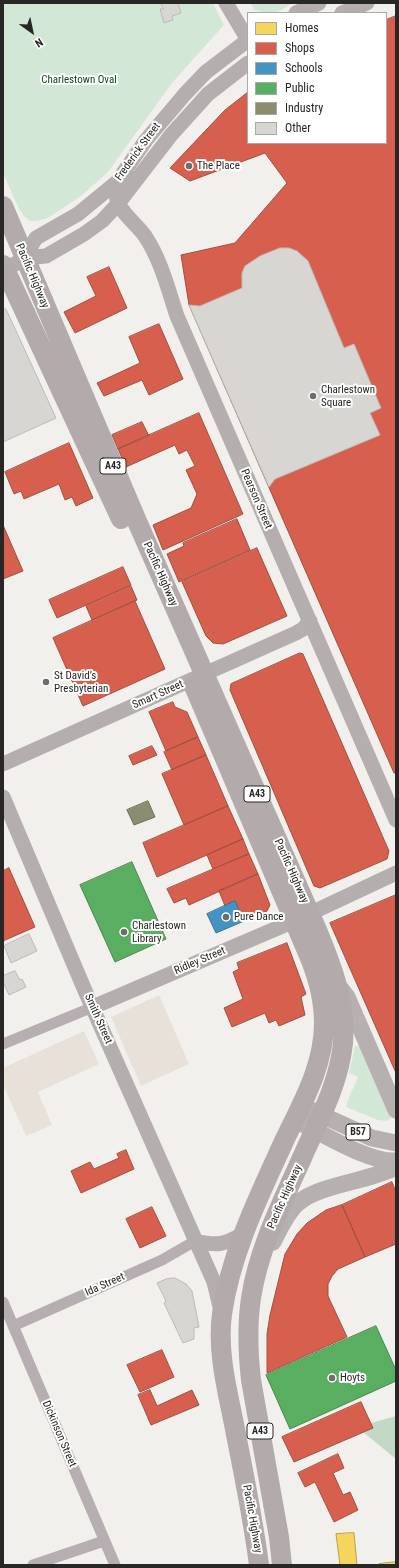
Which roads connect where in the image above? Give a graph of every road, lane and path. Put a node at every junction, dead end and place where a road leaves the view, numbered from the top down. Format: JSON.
{"nodes":[{"id":1,"x":226,"y":3,"type":"edge"},
{"id":2,"x":319,"y":3,"type":"edge"},
{"id":3,"x":367,"y":3,"type":"edge"},
{"id":4,"x":298,"y":12,"type":"edge"},
{"id":5,"x":344,"y":12,"type":"edge"},
{"id":6,"x":247,"y":38,"type":"edge"},
{"id":7,"x":247,"y":41,"type":"edge"},
{"id":8,"x":247,"y":64,"type":"edge"},
{"id":9,"x":117,"y":182,"type":"junction"},
{"id":10,"x":117,"y":205,"type":"junction"},
{"id":11,"x":3,"y":206,"type":"edge"},
{"id":12,"x":24,"y":258,"type":"junction"},
{"id":13,"x":4,"y":269,"type":"edge"},
{"id":14,"x":310,"y":621,"type":"junction"},
{"id":15,"x":198,"y":677,"type":"junction"},
{"id":16,"x":3,"y":764,"type":"edge"},
{"id":17,"x":3,"y":796,"type":"edge"},
{"id":18,"x":396,"y":820,"type":"edge"},
{"id":19,"x":396,"y":873,"type":"edge"},
{"id":20,"x":302,"y":918,"type":"junction"},
{"id":21,"x":338,"y":984,"type":"junction"},
{"id":22,"x":93,"y":1006,"type":"junction"},
{"id":23,"x":3,"y":1044,"type":"edge"},
{"id":24,"x":396,"y":1110,"type":"edge"},
{"id":25,"x":299,"y":1113,"type":"junction"},
{"id":26,"x":319,"y":1122,"type":"junction"},
{"id":27,"x":396,"y":1143,"type":"edge"},
{"id":28,"x":396,"y":1161,"type":"edge"},
{"id":29,"x":396,"y":1167,"type":"edge"},
{"id":30,"x":243,"y":1234,"type":"junction"},
{"id":31,"x":195,"y":1241,"type":"junction"},
{"id":32,"x":257,"y":1268,"type":"junction"},
{"id":33,"x":3,"y":1302,"type":"edge"},
{"id":34,"x":222,"y":1314,"type":"junction"},
{"id":35,"x":13,"y":1326,"type":"junction"},
{"id":36,"x":104,"y":1541,"type":"junction"},
{"id":37,"x":33,"y":1565,"type":"edge"},
{"id":38,"x":115,"y":1565,"type":"edge"},
{"id":39,"x":259,"y":1565,"type":"edge"},
{"id":40,"x":282,"y":1565,"type":"edge"}],
"edges":[{"from":1,"to":6,"type":"street"},
{"from":2,"to":4,"type":"street"},
{"from":3,"to":5,"type":"street"},
{"from":7,"to":9,"type":"street","name":"Frederick Street"},
{"from":8,"to":10,"type":"street","name":"Frederick Street"},
{"from":9,"to":10,"type":"street"},
{"from":9,"to":12,"type":"street","name":"Frederick Street"},
{"from":10,"to":12,"type":"street","name":"Frederick Street"},
{"from":10,"to":14,"type":"street","name":"Pearson Street"},
{"from":11,"to":12,"type":"highway","name":"Pacific Highway","number":"A43"},
{"from":12,"to":13,"type":"street","name":"Frederick Street"},
{"from":12,"to":15,"type":"highway","name":"Pacific Highway","number":"A43"},
{"from":13,"to":15,"type":"highway","name":"Pacific Highway","number":"A43"},
{"from":14,"to":15,"type":"street","name":"Smart Street"},
{"from":14,"to":18,"type":"street","name":"Pearson Street"},
{"from":15,"to":16,"type":"street","name":"Smart Street"},
{"from":15,"to":20,"type":"highway","name":"Pacific Highway","number":"A43"},
{"from":17,"to":22,"type":"street","name":"Smith Street"},
{"from":19,"to":20,"type":"street","name":"Ridley Street"},
{"from":20,"to":21,"type":"highway","name":"Pacific Highway","number":"A43"},
{"from":20,"to":22,"type":"street","name":"Ridley Street"},
{"from":20,"to":25,"type":"highway","name":"Pacific Highway","number":"A43"},
{"from":21,"to":24,"type":"main road"},
{"from":21,"to":26,"type":"highway","name":"Pacific Highway","number":"A43"},
{"from":22,"to":23,"type":"street","name":"Ridley Street"},
{"from":22,"to":31,"type":"street","name":"Smith Street"},
{"from":25,"to":26,"type":"main road","number":"B57"},
{"from":25,"to":30,"type":"highway","name":"Pacific Highway","number":"A43"},
{"from":26,"to":27,"type":"main road","number":"B57"},
{"from":26,"to":28,"type":"main road","number":"B57"},
{"from":26,"to":32,"type":"highway","name":"Pacific Highway","number":"A43"},
{"from":29,"to":32,"type":"main road"},
{"from":30,"to":31,"type":"street"},
{"from":30,"to":34,"type":"highway","name":"Pacific Highway","number":"A43"},
{"from":31,"to":34,"type":"street","name":"Smith Street"},
{"from":31,"to":35,"type":"street","name":"Ida Street"},
{"from":32,"to":40,"type":"highway","name":"Pacific Highway","number":"A43"},
{"from":33,"to":35,"type":"street","name":"Dickinson Street"},
{"from":34,"to":39,"type":"highway","name":"Pacific Highway","number":"A43"},
{"from":35,"to":36,"type":"street","name":"Dickinson Street"},
{"from":36,"to":37,"type":"street"},
{"from":36,"to":38,"type":"street","name":"Dickinson Street"}]}
